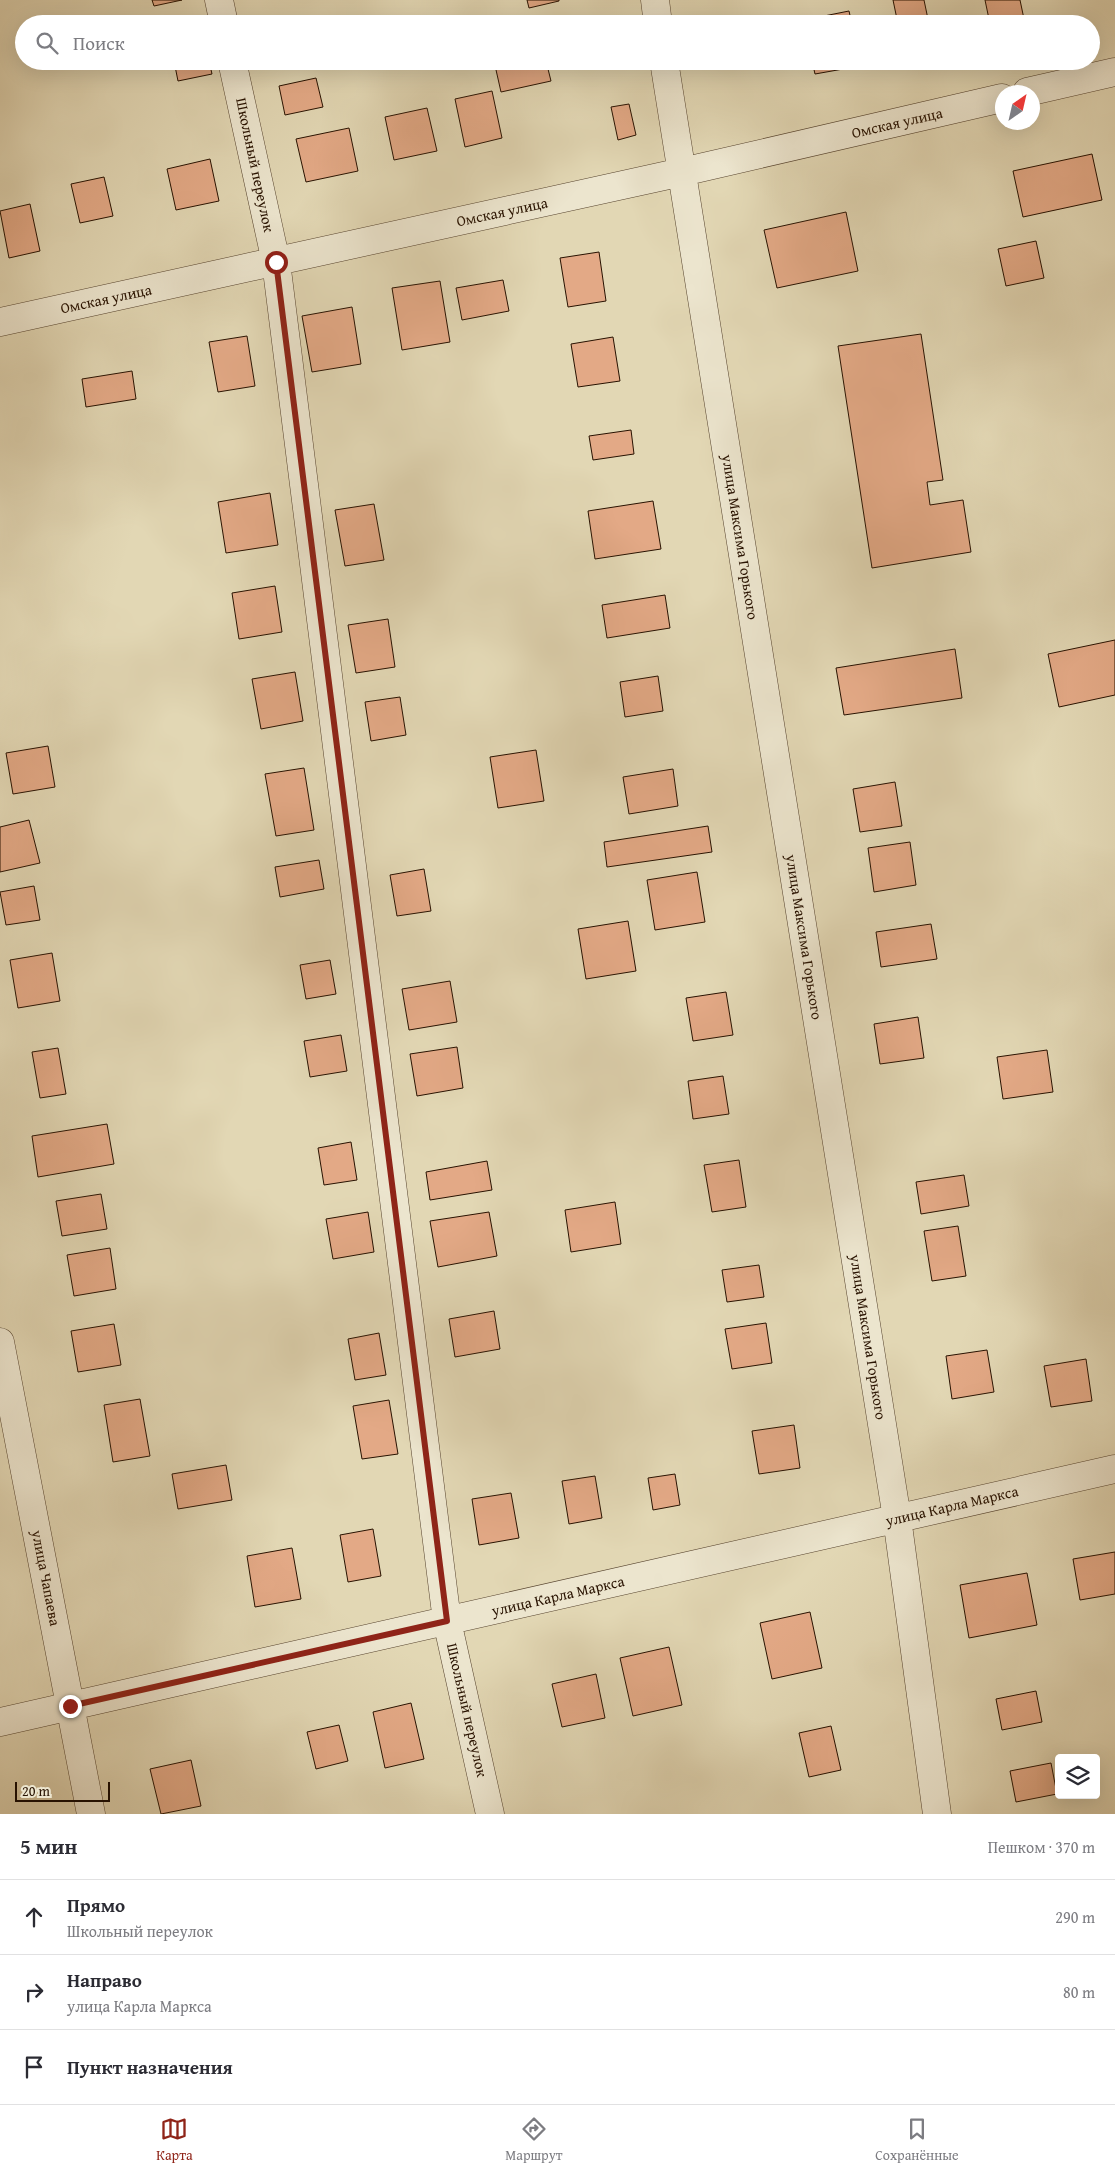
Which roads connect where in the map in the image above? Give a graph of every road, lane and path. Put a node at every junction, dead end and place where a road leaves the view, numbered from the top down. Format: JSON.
{"nodes":[{"id":1,"x":219,"y":0,"type":"edge"},
{"id":2,"x":655,"y":0,"type":"edge"},
{"id":3,"x":222,"y":15,"type":"edge"},
{"id":4,"x":657,"y":15,"type":"edge"},
{"id":5,"x":234,"y":70,"type":"edge"},
{"id":6,"x":665,"y":70,"type":"edge"},
{"id":7,"x":1115,"y":72,"type":"edge"},
{"id":8,"x":1040,"y":89,"type":"edge"},
{"id":9,"x":995,"y":100,"type":"edge"},
{"id":10,"x":682,"y":172,"type":"junction"},
{"id":11,"x":276,"y":262,"type":"junction"},
{"id":12,"x":0,"y":322,"type":"edge"},
{"id":13,"x":0,"y":1342,"type":"edge"},
{"id":14,"x":1115,"y":1469,"type":"edge"},
{"id":15,"x":897,"y":1518,"type":"junction"},
{"id":16,"x":447,"y":1621,"type":"junction"},
{"id":17,"x":70,"y":1706,"type":"junction"},
{"id":18,"x":0,"y":1722,"type":"edge"},
{"id":19,"x":91,"y":1814,"type":"edge"},
{"id":20,"x":490,"y":1814,"type":"edge"},
{"id":21,"x":937,"y":1814,"type":"edge"}],
"edges":[{"from":1,"to":3,"type":"street"},
{"from":2,"to":4,"type":"street"},
{"from":5,"to":11,"type":"street","name":"Школьный переулок"},
{"from":6,"to":10,"type":"street","name":"улица Максима Горького"},
{"from":7,"to":8,"type":"street"},
{"from":9,"to":10,"type":"street","name":"Омская улица"},
{"from":10,"to":11,"type":"street","name":"Омская улица"},
{"from":10,"to":15,"type":"street","name":"улица Максима Горького"},
{"from":11,"to":12,"type":"street","name":"Омская улица"},
{"from":11,"to":16,"type":"street","name":"Школьный переулок"},
{"from":13,"to":17,"type":"street","name":"улица Чапаева"},
{"from":14,"to":15,"type":"street","name":"улица Карла Маркса"},
{"from":15,"to":16,"type":"street","name":"улица Карла Маркса"},
{"from":15,"to":21,"type":"street","name":"улица Максима Горького"},
{"from":16,"to":17,"type":"street","name":"улица Карла Маркса"},
{"from":16,"to":20,"type":"street","name":"Школьный переулок"},
{"from":17,"to":18,"type":"street","name":"улица Карла Маркса"},
{"from":17,"to":19,"type":"street","name":"улица Чапаева"}]}
